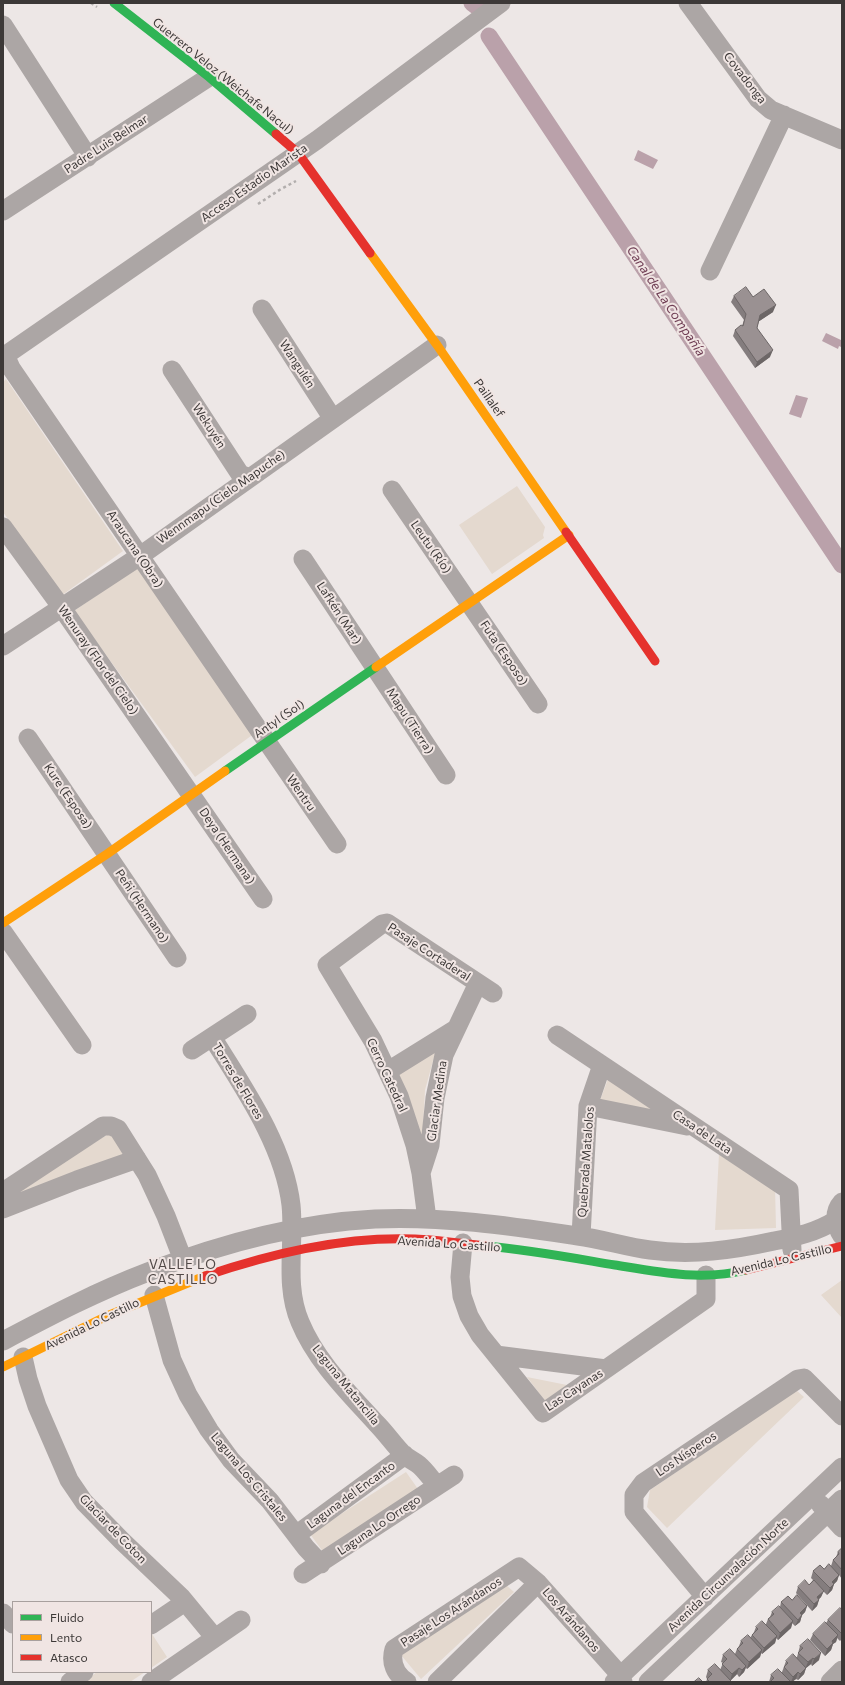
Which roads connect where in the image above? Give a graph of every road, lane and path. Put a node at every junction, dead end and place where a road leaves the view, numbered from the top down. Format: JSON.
{"nodes":[{"id":1,"x":91,"y":3,"type":"edge"},
{"id":2,"x":114,"y":3,"type":"edge"},
{"id":3,"x":501,"y":3,"type":"edge"},
{"id":4,"x":688,"y":3,"type":"edge"},
{"id":5,"x":103,"y":12,"type":"dead end"},
{"id":6,"x":3,"y":25,"type":"edge"},
{"id":7,"x":209,"y":77,"type":"junction"},
{"id":8,"x":784,"y":115,"type":"junction"},
{"id":9,"x":842,"y":140,"type":"edge"},
{"id":10,"x":298,"y":153,"type":"junction"},
{"id":11,"x":88,"y":157,"type":"junction"},
{"id":12,"x":302,"y":182,"type":"dead end"},
{"id":13,"x":254,"y":206,"type":"dead end"},
{"id":14,"x":3,"y":211,"type":"edge"},
{"id":15,"x":710,"y":271,"type":"dead end"},
{"id":16,"x":262,"y":309,"type":"dead end"},
{"id":17,"x":437,"y":345,"type":"junction"},
{"id":18,"x":4,"y":356,"type":"edge"},
{"id":19,"x":172,"y":370,"type":"dead end"},
{"id":20,"x":333,"y":419,"type":"junction"},
{"id":21,"x":249,"y":478,"type":"junction"},
{"id":22,"x":392,"y":490,"type":"dead end"},
{"id":23,"x":3,"y":528,"type":"edge"},
{"id":24,"x":569,"y":535,"type":"junction"},
{"id":25,"x":140,"y":556,"type":"junction"},
{"id":26,"x":303,"y":559,"type":"dead end"},
{"id":27,"x":470,"y":603,"type":"junction"},
{"id":28,"x":62,"y":608,"type":"junction"},
{"id":29,"x":3,"y":646,"type":"edge"},
{"id":30,"x":655,"y":661,"type":"dead end"},
{"id":31,"x":375,"y":668,"type":"junction"},
{"id":32,"x":538,"y":704,"type":"dead end"},
{"id":33,"x":28,"y":738,"type":"dead end"},
{"id":34,"x":266,"y":742,"type":"junction"},
{"id":35,"x":446,"y":775,"type":"dead end"},
{"id":36,"x":191,"y":794,"type":"junction"},
{"id":37,"x":337,"y":844,"type":"dead end"},
{"id":38,"x":108,"y":854,"type":"junction"},
{"id":39,"x":263,"y":899,"type":"dead end"},
{"id":40,"x":3,"y":923,"type":"edge"},
{"id":41,"x":3,"y":932,"type":"edge"},
{"id":42,"x":177,"y":958,"type":"dead end"},
{"id":43,"x":328,"y":964,"type":"joint"},
{"id":44,"x":485,"y":988,"type":"joint"},
{"id":45,"x":247,"y":1014,"type":"dead end"},
{"id":46,"x":454,"y":1030,"type":"junction"},
{"id":47,"x":558,"y":1035,"type":"dead end"},
{"id":48,"x":212,"y":1037,"type":"junction"},
{"id":49,"x":82,"y":1044,"type":"dead end"},
{"id":50,"x":192,"y":1050,"type":"dead end"},
{"id":51,"x":602,"y":1065,"type":"junction"},
{"id":52,"x":388,"y":1071,"type":"junction"},
{"id":53,"x":588,"y":1106,"type":"junction"},
{"id":54,"x":696,"y":1128,"type":"junction"},
{"id":55,"x":136,"y":1159,"type":"junction"},
{"id":56,"x":421,"y":1173,"type":"junction"},
{"id":57,"x":3,"y":1192,"type":"edge"},
{"id":58,"x":842,"y":1202,"type":"edge"},
{"id":59,"x":3,"y":1209,"type":"edge"},
{"id":60,"x":427,"y":1219,"type":"junction"},
{"id":61,"x":839,"y":1228,"type":"edge"},
{"id":62,"x":581,"y":1236,"type":"junction"},
{"id":63,"x":791,"y":1238,"type":"junction"},
{"id":64,"x":292,"y":1241,"type":"junction"},
{"id":65,"x":463,"y":1243,"type":"junction"},
{"id":66,"x":842,"y":1246,"type":"edge"},
{"id":67,"x":792,"y":1258,"type":"junction"},
{"id":68,"x":183,"y":1260,"type":"junction"},
{"id":69,"x":706,"y":1275,"type":"junction"},
{"id":70,"x":154,"y":1295,"type":"junction"},
{"id":71,"x":3,"y":1341,"type":"edge"},
{"id":72,"x":496,"y":1354,"type":"junction"},
{"id":73,"x":24,"y":1357,"type":"junction"},
{"id":74,"x":3,"y":1367,"type":"edge"},
{"id":75,"x":606,"y":1369,"type":"junction"},
{"id":76,"x":842,"y":1416,"type":"edge"},
{"id":77,"x":405,"y":1455,"type":"junction"},
{"id":78,"x":842,"y":1467,"type":"edge"},
{"id":79,"x":454,"y":1476,"type":"dead end"},
{"id":80,"x":437,"y":1485,"type":"junction"},
{"id":81,"x":812,"y":1496,"type":"junction"},
{"id":82,"x":842,"y":1499,"type":"edge"},
{"id":83,"x":828,"y":1512,"type":"junction"},
{"id":84,"x":842,"y":1528,"type":"edge"},
{"id":85,"x":296,"y":1535,"type":"junction"},
{"id":86,"x":321,"y":1564,"type":"junction"},
{"id":87,"x":520,"y":1567,"type":"joint"},
{"id":88,"x":303,"y":1574,"type":"dead end"},
{"id":89,"x":538,"y":1583,"type":"junction"},
{"id":90,"x":705,"y":1596,"type":"junction"},
{"id":91,"x":185,"y":1602,"type":"junction"},
{"id":92,"x":3,"y":1613,"type":"edge"},
{"id":93,"x":241,"y":1620,"type":"dead end"},
{"id":94,"x":12,"y":1623,"type":"edge"},
{"id":95,"x":152,"y":1624,"type":"edge"},
{"id":96,"x":215,"y":1638,"type":"junction"},
{"id":97,"x":842,"y":1670,"type":"edge"},
{"id":98,"x":62,"y":1673,"type":"edge"},
{"id":99,"x":83,"y":1673,"type":"edge"},
{"id":100,"x":619,"y":1680,"type":"edge"},
{"id":101,"x":70,"y":1682,"type":"edge"},
{"id":102,"x":151,"y":1682,"type":"edge"},
{"id":103,"x":407,"y":1682,"type":"edge"},
{"id":104,"x":437,"y":1682,"type":"edge"},
{"id":105,"x":648,"y":1682,"type":"edge"},
{"id":106,"x":830,"y":1682,"type":"edge"}],
"edges":[{"from":1,"to":5,"type":"path"},
{"from":2,"to":7,"type":"street","name":"Guerrero Veloz (Weichafe Nacul)"},
{"from":3,"to":10,"type":"street","name":"Acceso Estadio Marista"},
{"from":4,"to":8,"type":"street","name":"Covadonga"},
{"from":6,"to":11,"type":"street"},
{"from":7,"to":10,"type":"street","name":"Guerrero Veloz (Weichafe Nacul)"},
{"from":7,"to":11,"type":"street","name":"Padre Luis Belmar"},
{"from":8,"to":9,"type":"street","name":"Covadonga"},
{"from":8,"to":15,"type":"street"},
{"from":10,"to":17,"type":"street","name":"Paillalef"},
{"from":10,"to":18,"type":"street","name":"Acceso Estadio Marista"},
{"from":11,"to":14,"type":"street","name":"Padre Luis Belmar"},
{"from":12,"to":13,"type":"path"},
{"from":16,"to":20,"type":"street","name":"Wangulén"},
{"from":17,"to":20,"type":"street","name":"Wennmapu (Cielo Mapuche)"},
{"from":17,"to":24,"type":"street","name":"Paillalef"},
{"from":18,"to":25,"type":"street","name":"Araucana (Obra)"},
{"from":19,"to":21,"type":"street","name":"Wekuyén"},
{"from":20,"to":21,"type":"street","name":"Wennmapu (Cielo Mapuche)"},
{"from":21,"to":25,"type":"street","name":"Wennmapu (Cielo Mapuche)"},
{"from":22,"to":27,"type":"street","name":"Leutu (Río)"},
{"from":23,"to":28,"type":"street","name":"Wenuray (Flor del Cielo)"},
{"from":24,"to":27,"type":"street","name":"Antyl (Sol)"},
{"from":24,"to":30,"type":"street","name":"Paillalef"},
{"from":25,"to":28,"type":"street","name":"Wennmapu (Cielo Mapuche)"},
{"from":25,"to":34,"type":"street","name":"Araucana (Obra)"},
{"from":26,"to":31,"type":"street","name":"Lafkén (Mar)"},
{"from":27,"to":31,"type":"street","name":"Antyl (Sol)"},
{"from":27,"to":32,"type":"street","name":"Futa (Esposo)"},
{"from":28,"to":29,"type":"street","name":"Wennmapu (Cielo Mapuche)"},
{"from":28,"to":36,"type":"street","name":"Wenuray (Flor del Cielo)"},
{"from":31,"to":34,"type":"street","name":"Antyl (Sol)"},
{"from":31,"to":35,"type":"street","name":"Mapu (Tierra)"},
{"from":33,"to":38,"type":"street","name":"Kure (Esposa)"},
{"from":34,"to":36,"type":"street","name":"Antyl (Sol)"},
{"from":34,"to":37,"type":"street","name":"Wentru"},
{"from":36,"to":38,"type":"street","name":"Antyl (Sol)"},
{"from":36,"to":39,"type":"street","name":"Deya (Hermana)"},
{"from":38,"to":40,"type":"street","name":"Antyl (Sol)"},
{"from":38,"to":42,"type":"street","name":"Peñi (Hermano)"},
{"from":41,"to":49,"type":"street"},
{"from":43,"to":44,"type":"street","name":"Pasaje Cortaderal"},
{"from":43,"to":52,"type":"street","name":"Cerro Catedral"},
{"from":44,"to":46,"type":"street","name":"Glaciar Medina"},
{"from":45,"to":48,"type":"street","name":"Torres de Flores"},
{"from":46,"to":52,"type":"street","name":"Glaciar Medina"},
{"from":46,"to":56,"type":"street","name":"Glaciar Medina"},
{"from":47,"to":51,"type":"street","name":"Casa de Lata"},
{"from":48,"to":50,"type":"street","name":"Torres de Flores"},
{"from":48,"to":64,"type":"street","name":"Torres de Flores"},
{"from":51,"to":53,"type":"street","name":"Quebrada Matalolos"},
{"from":51,"to":54,"type":"street","name":"Casa de Lata"},
{"from":52,"to":56,"type":"street","name":"Cerro Catedral"},
{"from":53,"to":54,"type":"street"},
{"from":53,"to":62,"type":"street","name":"Quebrada Matalolos"},
{"from":54,"to":63,"type":"street","name":"Casa de Lata"},
{"from":55,"to":57,"type":"street"},
{"from":55,"to":59,"type":"street"},
{"from":55,"to":68,"type":"street"},
{"from":56,"to":60,"type":"street","name":"Cerro Catedral"},
{"from":58,"to":61,"type":"street","name":"Avenida Lo Castillo"},
{"from":60,"to":62,"type":"street","name":"Avenida Lo Castillo"},
{"from":60,"to":64,"type":"street","name":"Avenida Lo Castillo"},
{"from":61,"to":63,"type":"street","name":"Avenida Lo Castillo"},
{"from":62,"to":63,"type":"street","name":"Avenida Lo Castillo"},
{"from":63,"to":67,"type":"street","name":"Casa de Lata"},
{"from":64,"to":65,"type":"street","name":"Avenida Lo Castillo"},
{"from":64,"to":68,"type":"street","name":"Avenida Lo Castillo"},
{"from":64,"to":70,"type":"street","name":"Avenida Lo Castillo"},
{"from":64,"to":77,"type":"street","name":"Laguna Matancilla"},
{"from":65,"to":69,"type":"street","name":"Avenida Lo Castillo"},
{"from":65,"to":72,"type":"street","name":"Las Cayanas"},
{"from":66,"to":67,"type":"street","name":"Avenida Lo Castillo"},
{"from":67,"to":69,"type":"street","name":"Avenida Lo Castillo"},
{"from":68,"to":71,"type":"street","name":"Avenida Lo Castillo"},
{"from":69,"to":75,"type":"street","name":"Las Cayanas"},
{"from":70,"to":73,"type":"street","name":"Avenida Lo Castillo"},
{"from":70,"to":85,"type":"street","name":"Laguna Los Cristales"},
{"from":72,"to":75,"type":"street","name":"Las Cayanas"},
{"from":72,"to":75,"type":"street","name":"Las Cayanas"},
{"from":73,"to":74,"type":"street","name":"Avenida Lo Castillo"},
{"from":73,"to":91,"type":"street","name":"Glaciar de Coton"},
{"from":76,"to":90,"type":"street","name":"Los Nísperos"},
{"from":77,"to":80,"type":"street","name":"Laguna Matancilla"},
{"from":77,"to":85,"type":"street","name":"Laguna del Encanto"},
{"from":78,"to":81,"type":"street","name":"Avenida Circunvalación Norte"},
{"from":79,"to":80,"type":"street","name":"Laguna Lo Orrego"},
{"from":80,"to":86,"type":"street","name":"Laguna Lo Orrego"},
{"from":81,"to":83,"type":"street"},
{"from":81,"to":90,"type":"street","name":"Avenida Circunvalación Norte"},
{"from":82,"to":83,"type":"street","name":"Avenida Circunvalación Norte"},
{"from":83,"to":84,"type":"street"},
{"from":83,"to":105,"type":"street","name":"Avenida Circunvalación Norte"},
{"from":85,"to":86,"type":"street","name":"Laguna Los Cristales"},
{"from":86,"to":88,"type":"street","name":"Laguna Lo Orrego"},
{"from":87,"to":89,"type":"street","name":"Los Arándanos"},
{"from":87,"to":103,"type":"street","name":"Pasaje Los Arándanos"},
{"from":89,"to":100,"type":"street","name":"Los Arándanos"},
{"from":89,"to":104,"type":"street"},
{"from":90,"to":100,"type":"street","name":"Avenida Circunvalación Norte"},
{"from":91,"to":95,"type":"street"},
{"from":91,"to":96,"type":"street","name":"Glaciar de Coton"},
{"from":92,"to":94,"type":"street"},
{"from":93,"to":96,"type":"street"},
{"from":96,"to":102,"type":"street"},
{"from":97,"to":106,"type":"street"},
{"from":98,"to":101,"type":"street"},
{"from":99,"to":101,"type":"street"}]}
